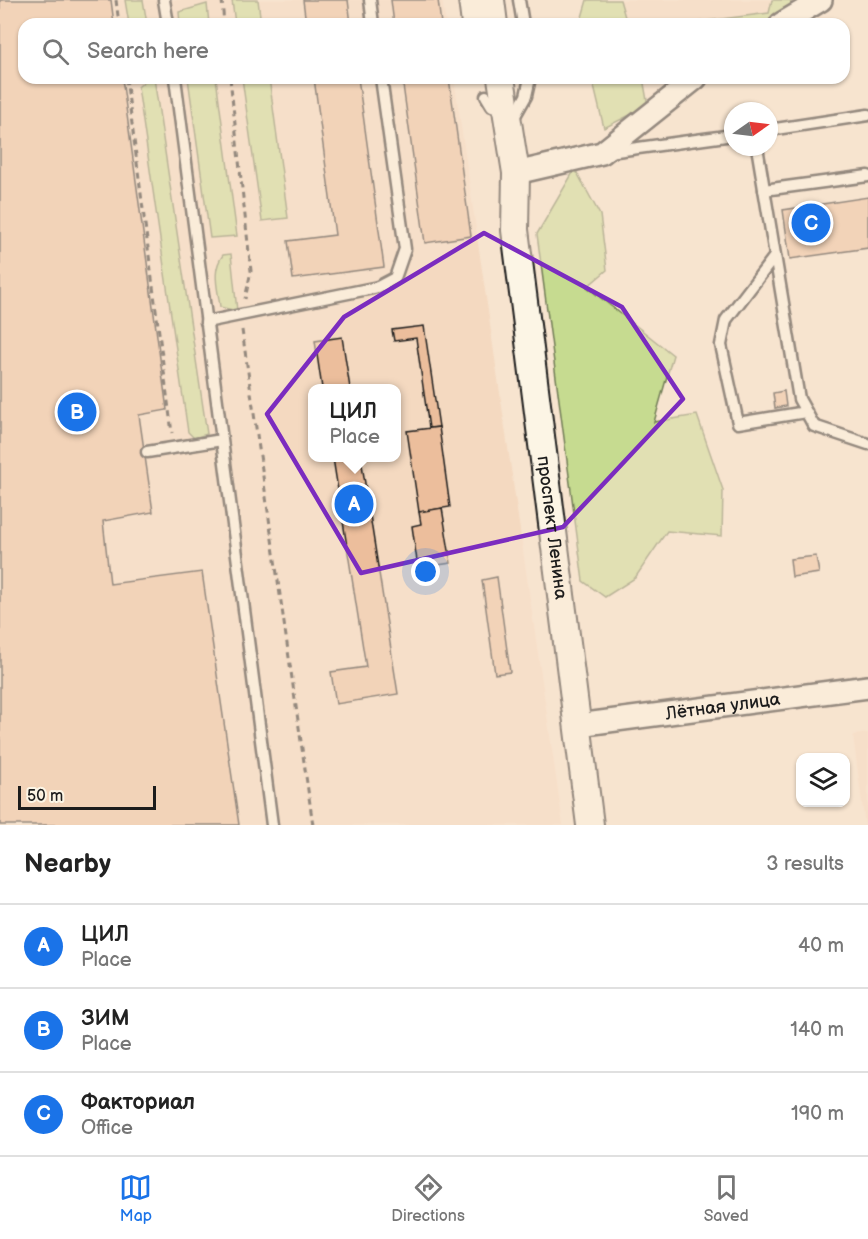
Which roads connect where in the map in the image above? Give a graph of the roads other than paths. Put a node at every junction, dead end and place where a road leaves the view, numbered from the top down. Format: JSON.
{"nodes":[{"id":1,"x":164,"y":0,"type":"edge"},
{"id":2,"x":370,"y":0,"type":"edge"},
{"id":3,"x":472,"y":0,"type":"edge"},
{"id":4,"x":491,"y":0,"type":"edge"},
{"id":5,"x":519,"y":0,"type":"edge"},
{"id":6,"x":821,"y":0,"type":"edge"},
{"id":7,"x":167,"y":18,"type":"edge"},
{"id":8,"x":372,"y":18,"type":"edge"},
{"id":9,"x":474,"y":18,"type":"edge"},
{"id":10,"x":493,"y":18,"type":"edge"},
{"id":11,"x":522,"y":18,"type":"edge"},
{"id":12,"x":791,"y":18,"type":"edge"},
{"id":13,"x":176,"y":84,"type":"edge"},
{"id":14,"x":382,"y":84,"type":"edge"},
{"id":15,"x":529,"y":84,"type":"edge"},
{"id":16,"x":688,"y":84,"type":"edge"},
{"id":17,"x":501,"y":100,"type":"edge"},
{"id":18,"x":868,"y":115,"type":"edge"},
{"id":19,"x":778,"y":129,"type":"edge"},
{"id":20,"x":724,"y":136,"type":"edge"},
{"id":21,"x":602,"y":153,"type":"junction"},
{"id":22,"x":758,"y":156,"type":"edge"},
{"id":23,"x":495,"y":158,"type":"junction"},
{"id":24,"x":516,"y":173,"type":"junction"},
{"id":25,"x":868,"y":176,"type":"edge"},
{"id":26,"x":764,"y":189,"type":"junction"},
{"id":27,"x":515,"y":230,"type":"junction"},
{"id":28,"x":775,"y":256,"type":"junction"},
{"id":29,"x":206,"y":322,"type":"junction"},
{"id":30,"x":806,"y":412,"type":"junction"},
{"id":31,"x":222,"y":440,"type":"junction"},
{"id":32,"x":868,"y":444,"type":"edge"},
{"id":33,"x":147,"y":452,"type":"dead end"},
{"id":34,"x":868,"y":687,"type":"edge"},
{"id":35,"x":578,"y":725,"type":"junction"},
{"id":36,"x":272,"y":825,"type":"edge"},
{"id":37,"x":590,"y":825,"type":"edge"}],
"edges":[{"from":1,"to":7,"type":"lane"},
{"from":2,"to":8,"type":"lane"},
{"from":3,"to":9,"type":"street"},
{"from":4,"to":10,"type":"street"},
{"from":5,"to":11,"type":"lane"},
{"from":6,"to":12,"type":"street"},
{"from":13,"to":29,"type":"lane"},
{"from":14,"to":29,"type":"lane"},
{"from":15,"to":17,"type":"lane"},
{"from":16,"to":21,"type":"street"},
{"from":17,"to":23,"type":"street","name":"проспект Ленина"},
{"from":17,"to":24,"type":"street","name":"проспект Ленина"},
{"from":18,"to":19,"type":"lane"},
{"from":20,"to":21,"type":"lane"},
{"from":21,"to":24,"type":"street"},
{"from":22,"to":26,"type":"lane"},
{"from":23,"to":24,"type":"street"},
{"from":23,"to":27,"type":"street","name":"проспект Ленина"},
{"from":24,"to":27,"type":"street","name":"проспект Ленина"},
{"from":25,"to":26,"type":"lane"},
{"from":26,"to":28,"type":"lane"},
{"from":27,"to":35,"type":"street","name":"проспект Ленина"},
{"from":28,"to":30,"type":"lane"},
{"from":28,"to":30,"type":"lane"},
{"from":29,"to":31,"type":"lane"},
{"from":30,"to":32,"type":"lane"},
{"from":31,"to":33,"type":"lane"},
{"from":31,"to":36,"type":"lane"},
{"from":34,"to":35,"type":"street","name":"Лётная улица"},
{"from":35,"to":37,"type":"street","name":"проспект Ленина"}]}
